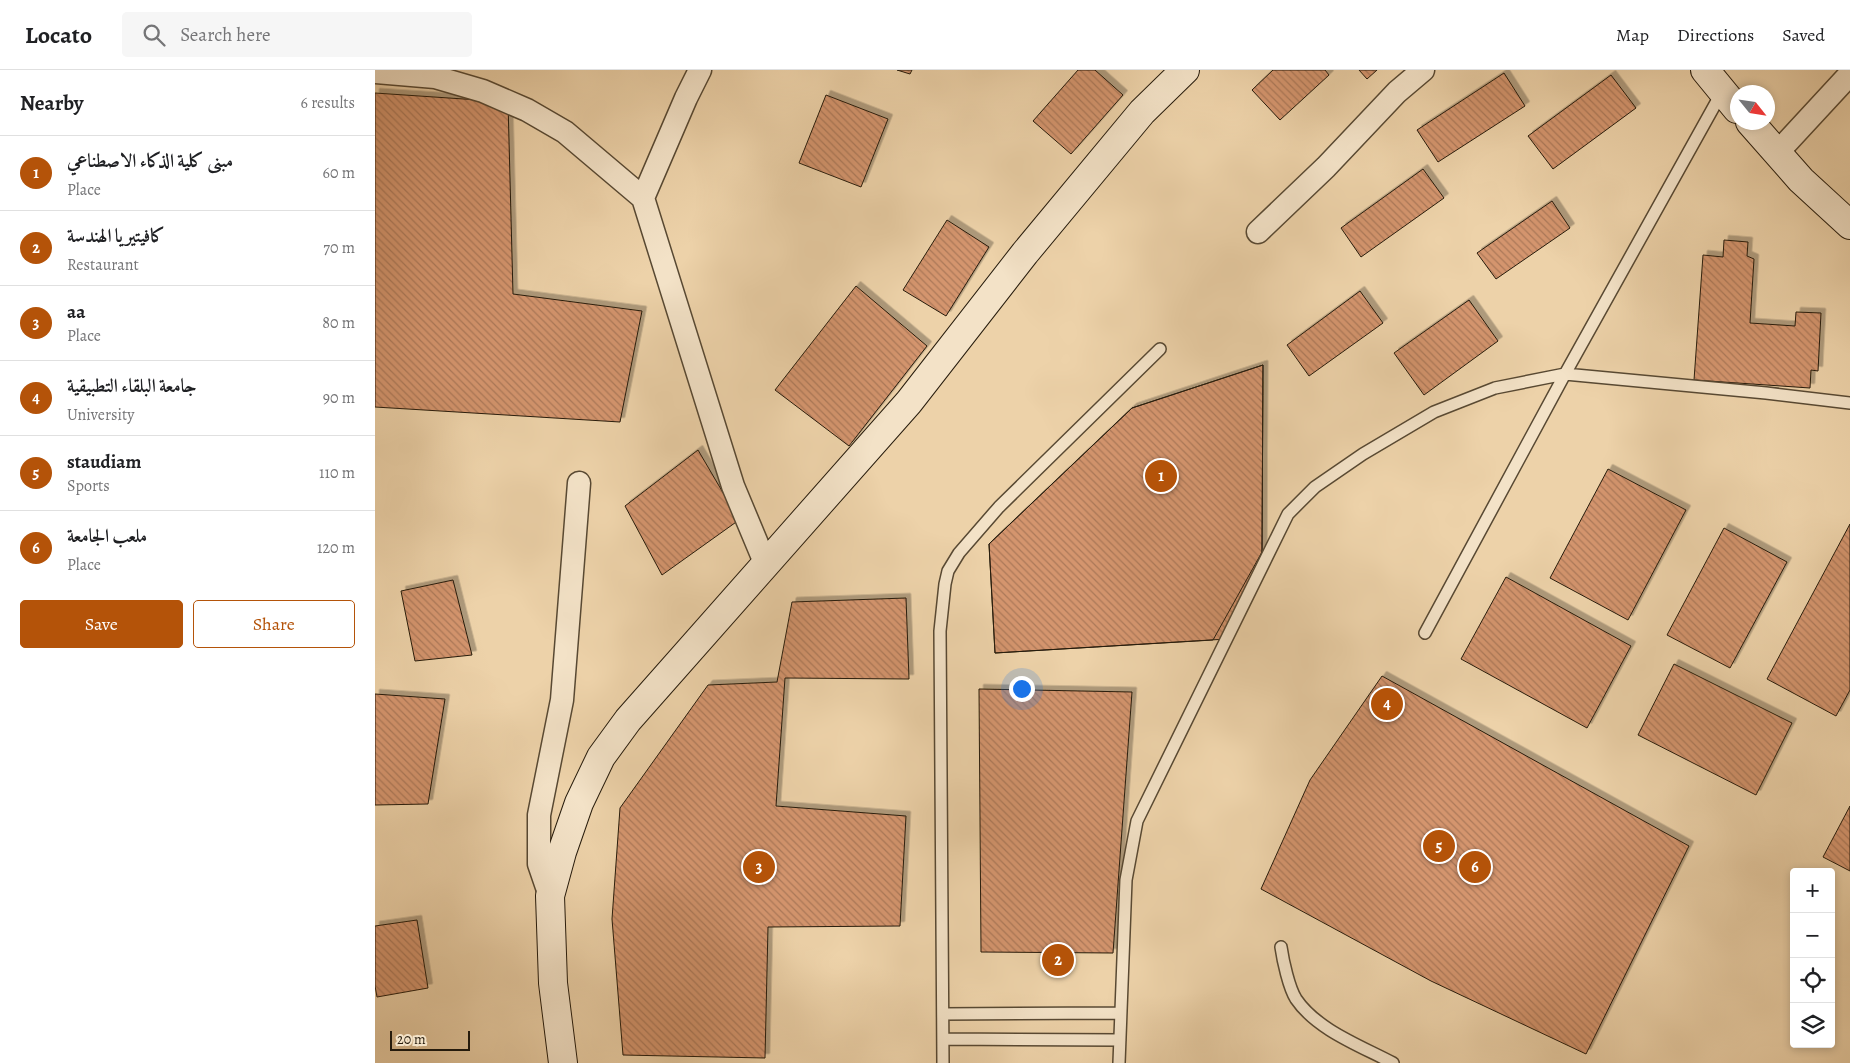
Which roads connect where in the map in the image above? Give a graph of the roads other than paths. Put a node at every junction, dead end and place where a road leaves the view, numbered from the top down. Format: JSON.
{"nodes":[{"id":1,"x":700,"y":70,"type":"edge"},
{"id":2,"x":1185,"y":70,"type":"edge"},
{"id":3,"x":1423,"y":70,"type":"edge"},
{"id":4,"x":1705,"y":70,"type":"edge"},
{"id":5,"x":375,"y":72,"type":"edge"},
{"id":6,"x":1850,"y":74,"type":"edge"},
{"id":7,"x":1730,"y":100,"type":"edge"},
{"id":8,"x":1757,"y":130,"type":"edge"},
{"id":9,"x":1777,"y":153,"type":"junction"},
{"id":10,"x":643,"y":198,"type":"junction"},
{"id":11,"x":1850,"y":225,"type":"edge"},
{"id":12,"x":1258,"y":232,"type":"dead end"},
{"id":13,"x":1160,"y":349,"type":"dead end"},
{"id":14,"x":1565,"y":374,"type":"junction"},
{"id":15,"x":1850,"y":403,"type":"edge"},
{"id":16,"x":579,"y":483,"type":"dead end"},
{"id":17,"x":766,"y":565,"type":"junction"},
{"id":18,"x":1425,"y":633,"type":"dead end"},
{"id":19,"x":550,"y":896,"type":"junction"},
{"id":20,"x":1281,"y":947,"type":"dead end"},
{"id":21,"x":1120,"y":1012,"type":"junction"},
{"id":22,"x":943,"y":1014,"type":"junction"},
{"id":23,"x":943,"y":1039,"type":"junction"},
{"id":24,"x":1120,"y":1040,"type":"junction"},
{"id":25,"x":563,"y":1063,"type":"edge"},
{"id":26,"x":943,"y":1063,"type":"edge"},
{"id":27,"x":1119,"y":1063,"type":"edge"},
{"id":28,"x":1393,"y":1063,"type":"edge"}],
"edges":[{"from":1,"to":10,"type":"street"},
{"from":2,"to":17,"type":"street"},
{"from":3,"to":12,"type":"street"},
{"from":4,"to":7,"type":"street"},
{"from":5,"to":10,"type":"street"},
{"from":6,"to":9,"type":"street"},
{"from":7,"to":14,"type":"lane"},
{"from":8,"to":9,"type":"street"},
{"from":9,"to":11,"type":"street"},
{"from":10,"to":17,"type":"street"},
{"from":13,"to":22,"type":"lane"},
{"from":14,"to":15,"type":"lane"},
{"from":14,"to":18,"type":"lane"},
{"from":14,"to":21,"type":"lane"},
{"from":16,"to":19,"type":"street"},
{"from":17,"to":19,"type":"street"},
{"from":19,"to":25,"type":"street"},
{"from":20,"to":28,"type":"lane"},
{"from":21,"to":22,"type":"lane"},
{"from":21,"to":24,"type":"lane"},
{"from":22,"to":23,"type":"lane"},
{"from":23,"to":24,"type":"lane"},
{"from":23,"to":26,"type":"lane"},
{"from":24,"to":27,"type":"lane"}]}
